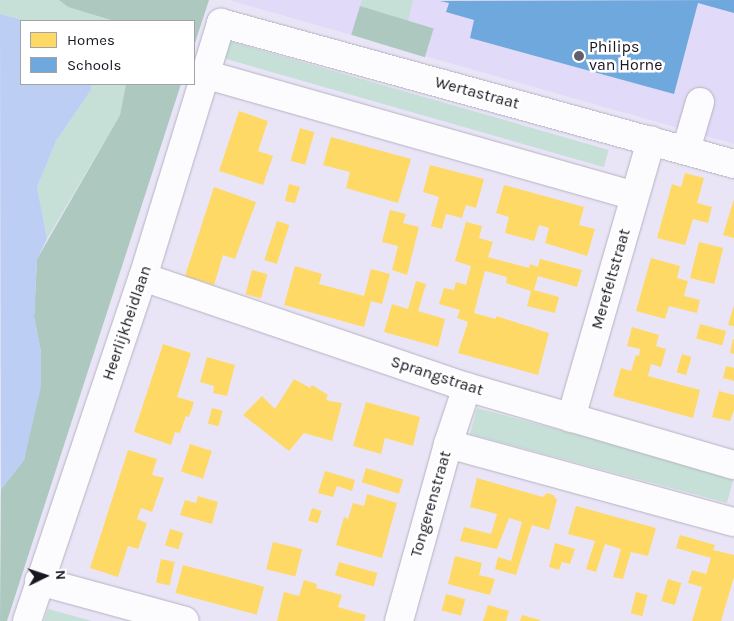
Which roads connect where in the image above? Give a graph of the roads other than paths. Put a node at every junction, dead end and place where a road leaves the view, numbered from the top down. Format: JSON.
{"nodes":[{"id":1,"x":220,"y":23,"type":"joint"},
{"id":2,"x":204,"y":74,"type":"junction"},
{"id":3,"x":700,"y":102,"type":"dead end"},
{"id":4,"x":651,"y":140,"type":"junction"},
{"id":5,"x":686,"y":150,"type":"junction"},
{"id":6,"x":734,"y":164,"type":"edge"},
{"id":7,"x":634,"y":196,"type":"junction"},
{"id":8,"x":142,"y":277,"type":"junction"},
{"id":9,"x":467,"y":387,"type":"junction"},
{"id":10,"x":571,"y":418,"type":"junction"},
{"id":11,"x":448,"y":444,"type":"junction"},
{"id":12,"x":734,"y":465,"type":"edge"},
{"id":13,"x":734,"y":522,"type":"edge"},
{"id":14,"x":39,"y":581,"type":"junction"},
{"id":15,"x":27,"y":621,"type":"edge"},
{"id":16,"x":185,"y":621,"type":"edge"},
{"id":17,"x":398,"y":621,"type":"edge"}],
"edges":[{"from":1,"to":2,"type":"street","name":"Heerlijkheidlaan"},
{"from":1,"to":4,"type":"street","name":"Wertastraat"},
{"from":2,"to":7,"type":"street"},
{"from":2,"to":8,"type":"street","name":"Heerlijkheidlaan"},
{"from":3,"to":5,"type":"street"},
{"from":4,"to":5,"type":"street","name":"Wertastraat"},
{"from":4,"to":7,"type":"street","name":"Merefeltstraat"},
{"from":5,"to":6,"type":"street","name":"Wertastraat"},
{"from":7,"to":10,"type":"street","name":"Merefeltstraat"},
{"from":8,"to":9,"type":"street","name":"Sprangstraat"},
{"from":8,"to":14,"type":"street","name":"Heerlijkheidlaan"},
{"from":9,"to":10,"type":"street","name":"Sprangstraat"},
{"from":9,"to":11,"type":"street","name":"Tongerenstraat"},
{"from":10,"to":12,"type":"street","name":"Sprangstraat"},
{"from":11,"to":13,"type":"street"},
{"from":11,"to":17,"type":"street","name":"Tongerenstraat"},
{"from":14,"to":15,"type":"street","name":"Heerlijkheidlaan"},
{"from":14,"to":16,"type":"street"}]}
